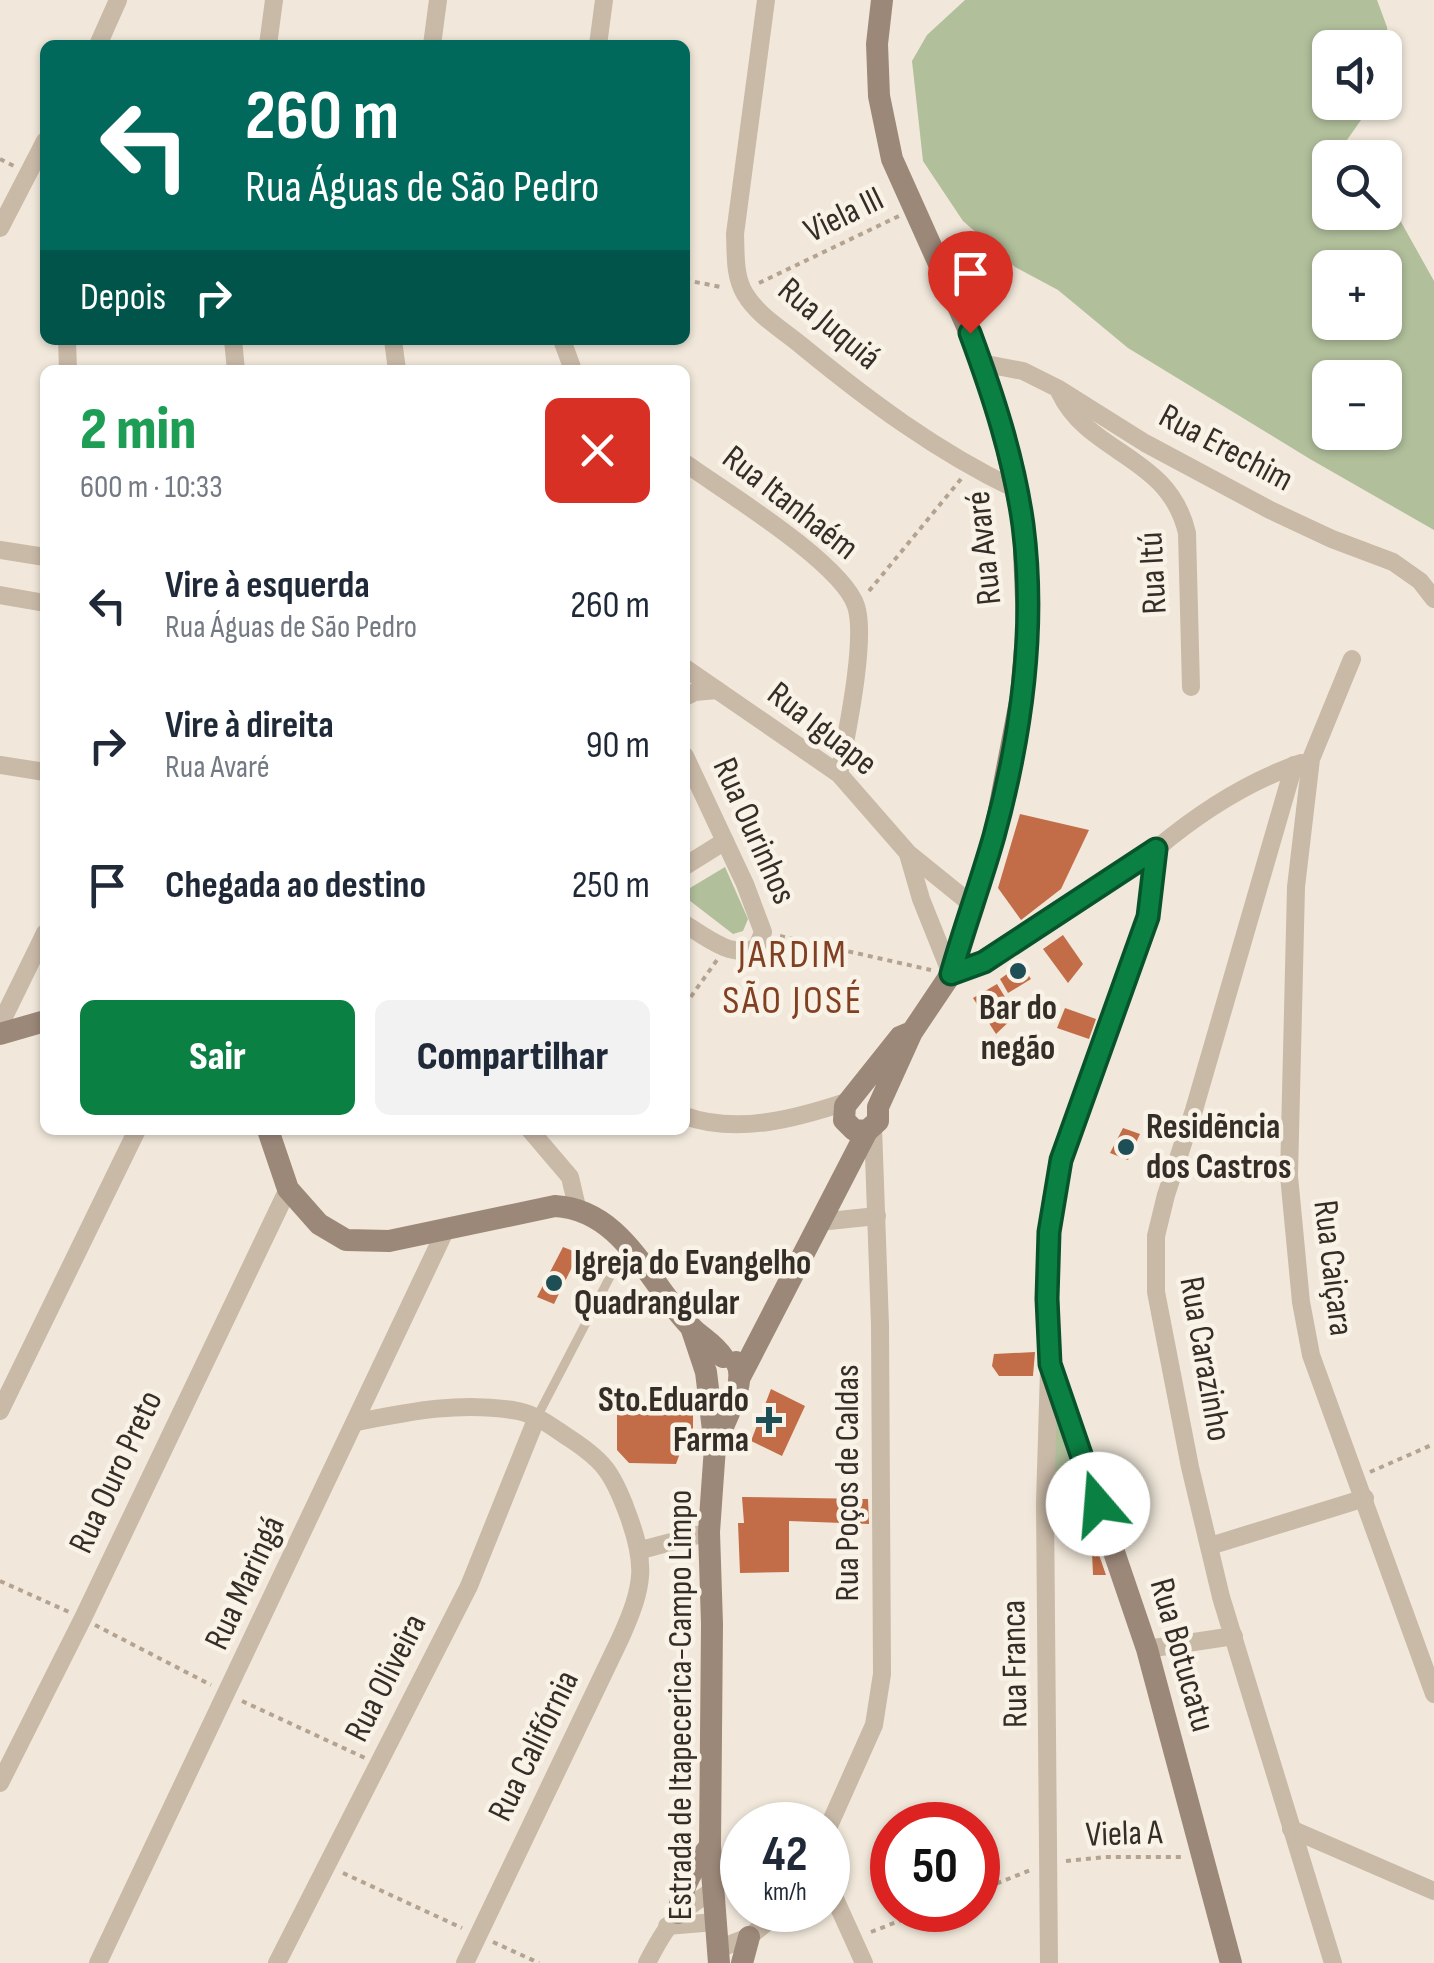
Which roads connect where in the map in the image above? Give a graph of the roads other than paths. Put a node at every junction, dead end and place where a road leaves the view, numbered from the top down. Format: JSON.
{"nodes":[{"id":1,"x":118,"y":0,"type":"edge"},
{"id":2,"x":274,"y":0,"type":"edge"},
{"id":3,"x":438,"y":0,"type":"edge"},
{"id":4,"x":604,"y":0,"type":"edge"},
{"id":5,"x":766,"y":0,"type":"edge"},
{"id":6,"x":882,"y":0,"type":"edge"},
{"id":7,"x":101,"y":40,"type":"edge"},
{"id":8,"x":269,"y":40,"type":"edge"},
{"id":9,"x":433,"y":40,"type":"edge"},
{"id":10,"x":599,"y":40,"type":"edge"},
{"id":11,"x":36,"y":174,"type":"edge"},
{"id":12,"x":0,"y":228,"type":"edge"},
{"id":13,"x":982,"y":363,"type":"junction"},
{"id":14,"x":1058,"y":389,"type":"junction"},
{"id":15,"x":1007,"y":450,"type":"junction"},
{"id":16,"x":690,"y":467,"type":"edge"},
{"id":17,"x":970,"y":468,"type":"junction"},
{"id":18,"x":1014,"y":489,"type":"junction"},
{"id":19,"x":0,"y":550,"type":"edge"},
{"id":20,"x":40,"y":556,"type":"edge"},
{"id":21,"x":0,"y":595,"type":"edge"},
{"id":22,"x":1434,"y":599,"type":"edge"},
{"id":23,"x":40,"y":602,"type":"edge"},
{"id":24,"x":1352,"y":660,"type":"dead end"},
{"id":25,"x":690,"y":671,"type":"edge"},
{"id":26,"x":1190,"y":688,"type":"dead end"},
{"id":27,"x":718,"y":690,"type":"junction"},
{"id":28,"x":690,"y":695,"type":"edge"},
{"id":29,"x":1302,"y":762,"type":"junction"},
{"id":30,"x":0,"y":765,"type":"edge"},
{"id":31,"x":690,"y":766,"type":"edge"},
{"id":32,"x":40,"y":771,"type":"edge"},
{"id":33,"x":839,"y":774,"type":"junction"},
{"id":34,"x":726,"y":841,"type":"junction"},
{"id":35,"x":1156,"y":849,"type":"junction"},
{"id":36,"x":908,"y":853,"type":"junction"},
{"id":37,"x":690,"y":863,"type":"edge"},
{"id":38,"x":971,"y":904,"type":"junction"},
{"id":39,"x":690,"y":927,"type":"edge"},
{"id":40,"x":40,"y":942,"type":"edge"},
{"id":41,"x":951,"y":974,"type":"junction"},
{"id":42,"x":40,"y":1022,"type":"edge"},
{"id":43,"x":0,"y":1025,"type":"edge"},
{"id":44,"x":0,"y":1034,"type":"edge"},
{"id":45,"x":859,"y":1115,"type":"junction"},
{"id":46,"x":690,"y":1117,"type":"edge"},
{"id":47,"x":135,"y":1135,"type":"edge"},
{"id":48,"x":270,"y":1135,"type":"edge"},
{"id":49,"x":534,"y":1135,"type":"edge"},
{"id":50,"x":288,"y":1189,"type":"junction"},
{"id":51,"x":576,"y":1208,"type":"junction"},
{"id":52,"x":877,"y":1216,"type":"junction"},
{"id":53,"x":819,"y":1222,"type":"junction"},
{"id":54,"x":446,"y":1229,"type":"junction"},
{"id":55,"x":627,"y":1244,"type":"junction"},
{"id":56,"x":1050,"y":1364,"type":"junction"},
{"id":57,"x":724,"y":1372,"type":"junction"},
{"id":58,"x":0,"y":1411,"type":"edge"},
{"id":59,"x":537,"y":1416,"type":"junction"},
{"id":60,"x":358,"y":1422,"type":"junction"},
{"id":61,"x":1364,"y":1498,"type":"junction"},
{"id":62,"x":708,"y":1532,"type":"junction"},
{"id":63,"x":1210,"y":1546,"type":"junction"},
{"id":64,"x":641,"y":1550,"type":"junction"},
{"id":65,"x":1234,"y":1636,"type":"junction"},
{"id":66,"x":1147,"y":1648,"type":"junction"},
{"id":67,"x":1434,"y":1694,"type":"edge"},
{"id":68,"x":0,"y":1783,"type":"edge"},
{"id":69,"x":840,"y":1802,"type":"edge"},
{"id":70,"x":1291,"y":1829,"type":"junction"},
{"id":71,"x":710,"y":1846,"type":"junction"},
{"id":72,"x":712,"y":1890,"type":"junction"},
{"id":73,"x":1434,"y":1890,"type":"edge"},
{"id":74,"x":672,"y":1919,"type":"junction"},
{"id":75,"x":850,"y":1930,"type":"edge"},
{"id":76,"x":756,"y":1932,"type":"edge"},
{"id":77,"x":754,"y":1934,"type":"junction"},
{"id":78,"x":717,"y":1940,"type":"edge"},
{"id":79,"x":98,"y":1963,"type":"edge"},
{"id":80,"x":277,"y":1963,"type":"edge"},
{"id":81,"x":464,"y":1963,"type":"edge"},
{"id":82,"x":647,"y":1963,"type":"edge"},
{"id":83,"x":742,"y":1963,"type":"edge"},
{"id":84,"x":864,"y":1963,"type":"edge"},
{"id":85,"x":1049,"y":1963,"type":"edge"},
{"id":86,"x":1230,"y":1963,"type":"edge"},
{"id":87,"x":1333,"y":1963,"type":"edge"}],
"edges":[{"from":1,"to":7,"type":"street"},
{"from":2,"to":8,"type":"street"},
{"from":3,"to":9,"type":"street"},
{"from":4,"to":10,"type":"street"},
{"from":5,"to":17,"type":"street","name":"Rua Juquiá"},
{"from":6,"to":13,"type":"main road","name":"Rua Avaré"},
{"from":11,"to":12,"type":"street"},
{"from":13,"to":14,"type":"street","name":"Rua Erechim"},
{"from":13,"to":15,"type":"main road","name":"Rua Avaré"},
{"from":14,"to":22,"type":"street","name":"Rua Erechim"},
{"from":14,"to":26,"type":"street","name":"Rua Itú"},
{"from":15,"to":17,"type":"street"},
{"from":15,"to":18,"type":"main road","name":"Rua Avaré"},
{"from":16,"to":33,"type":"street","name":"Rua Itanhaém"},
{"from":17,"to":18,"type":"street","name":"Rua Juquiá"},
{"from":18,"to":38,"type":"main road","name":"Rua Avaré"},
{"from":19,"to":20,"type":"street"},
{"from":21,"to":23,"type":"street"},
{"from":24,"to":29,"type":"street","name":"Rua Caiçara"},
{"from":25,"to":27,"type":"street","name":"Rua Iguape"},
{"from":27,"to":28,"type":"street"},
{"from":27,"to":33,"type":"street","name":"Rua Iguape"},
{"from":29,"to":35,"type":"street"},
{"from":29,"to":61,"type":"street","name":"Rua Caiçara"},
{"from":29,"to":63,"type":"street","name":"Rua Carazinho"},
{"from":30,"to":32,"type":"street"},
{"from":31,"to":34,"type":"street","name":"Rua Ourinhos"},
{"from":33,"to":36,"type":"street","name":"Rua Iguape"},
{"from":34,"to":37,"type":"street"},
{"from":34,"to":39,"type":"street","name":"Rua Ourinhos"},
{"from":35,"to":41,"type":"main road"},
{"from":35,"to":56,"type":"main road","name":"Rua Botucatu"},
{"from":36,"to":38,"type":"street","name":"Rua Iguape"},
{"from":36,"to":41,"type":"street","name":"Rua Iguape"},
{"from":38,"to":41,"type":"main road","name":"Rua Avaré"},
{"from":40,"to":43,"type":"street"},
{"from":41,"to":45,"type":"main road","name":"Rua Avaré"},
{"from":42,"to":44,"type":"main road"},
{"from":45,"to":46,"type":"street"},
{"from":45,"to":52,"type":"street","name":"Rua Poços de Caldas"},
{"from":45,"to":53,"type":"main road","name":"Rua Avaré"},
{"from":47,"to":58,"type":"street"},
{"from":48,"to":50,"type":"main road"},
{"from":49,"to":51,"type":"street"},
{"from":50,"to":54,"type":"main road"},
{"from":50,"to":68,"type":"street","name":"Rua Ouro Preto"},
{"from":51,"to":54,"type":"main road"},
{"from":51,"to":55,"type":"main road","name":"Estrada de Itapecerica-Campo Limpo"},
{"from":52,"to":53,"type":"street"},
{"from":52,"to":69,"type":"street","name":"Rua Poços de Caldas"},
{"from":53,"to":57,"type":"main road","name":"Rua Avaré"},
{"from":54,"to":60,"type":"street","name":"Rua Maringá"},
{"from":55,"to":57,"type":"main road","name":"Estrada de Itapecerica-Campo Limpo"},
{"from":55,"to":59,"type":"lane"},
{"from":56,"to":66,"type":"main road","name":"Rua Botucatu"},
{"from":56,"to":85,"type":"street","name":"Rua Franca"},
{"from":57,"to":62,"type":"main road","name":"Estrada de Itapecerica-Campo Limpo"},
{"from":59,"to":60,"type":"street"},
{"from":59,"to":64,"type":"street"},
{"from":59,"to":80,"type":"street","name":"Rua Oliveira"},
{"from":60,"to":79,"type":"street","name":"Rua Maringá"},
{"from":61,"to":63,"type":"street"},
{"from":61,"to":67,"type":"street","name":"Rua Caiçara"},
{"from":62,"to":64,"type":"street"},
{"from":62,"to":71,"type":"main road","name":"Estrada de Itapecerica-Campo Limpo"},
{"from":63,"to":65,"type":"street","name":"Rua Carazinho"},
{"from":64,"to":81,"type":"street","name":"Rua Califórnia"},
{"from":65,"to":66,"type":"street"},
{"from":65,"to":70,"type":"street","name":"Rua Carazinho"},
{"from":66,"to":86,"type":"main road","name":"Rua Botucatu"},
{"from":70,"to":73,"type":"street"},
{"from":70,"to":87,"type":"street","name":"Rua Carazinho"},
{"from":71,"to":72,"type":"main road","name":"Estrada de Itapecerica-Campo Limpo"},
{"from":71,"to":74,"type":"main road"},
{"from":72,"to":74,"type":"street"},
{"from":72,"to":78,"type":"main road","name":"Estrada de Itapecerica-Campo Limpo"},
{"from":74,"to":78,"type":"street"},
{"from":74,"to":82,"type":"street"},
{"from":75,"to":84,"type":"street"},
{"from":76,"to":77,"type":"street"},
{"from":77,"to":78,"type":"street"},
{"from":77,"to":83,"type":"main road"}]}
